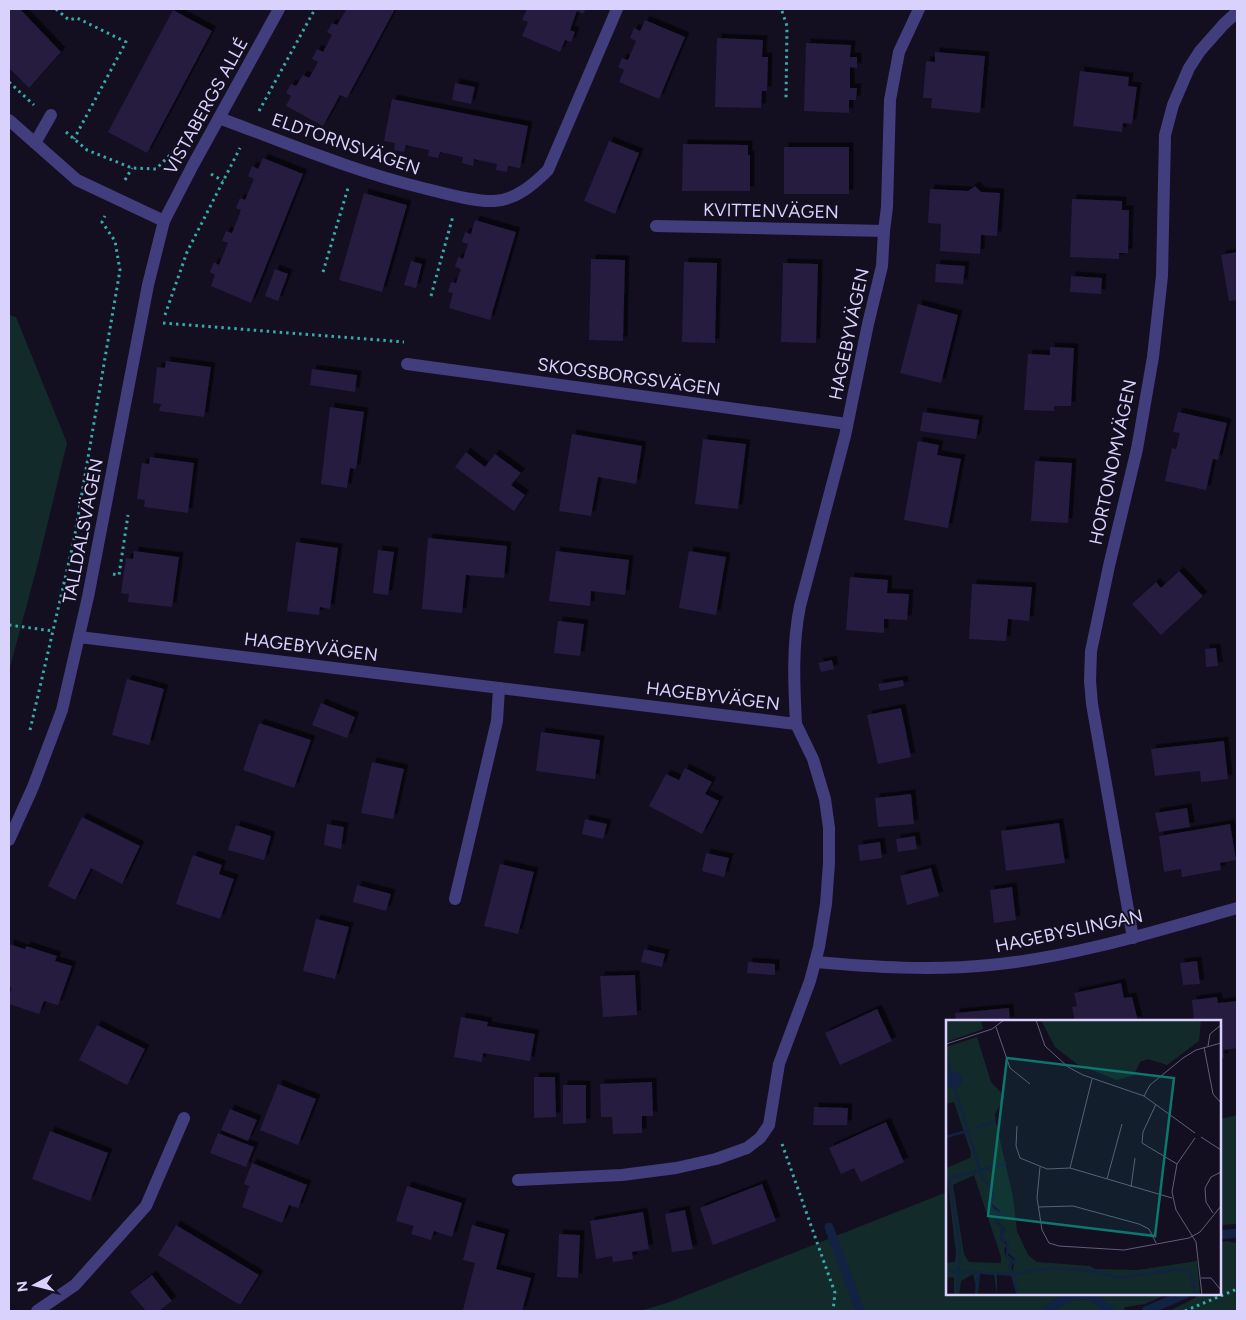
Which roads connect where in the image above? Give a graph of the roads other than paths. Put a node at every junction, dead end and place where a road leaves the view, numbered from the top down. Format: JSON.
{"nodes":[{"id":1,"x":280,"y":9,"type":"edge"},
{"id":2,"x":617,"y":9,"type":"edge"},
{"id":3,"x":919,"y":9,"type":"edge"},
{"id":4,"x":1237,"y":12,"type":"edge"},
{"id":5,"x":51,"y":115,"type":"dead end"},
{"id":6,"x":219,"y":118,"type":"junction"},
{"id":7,"x":9,"y":120,"type":"edge"},
{"id":8,"x":36,"y":143,"type":"junction"},
{"id":9,"x":164,"y":221,"type":"junction"},
{"id":10,"x":656,"y":226,"type":"dead end"},
{"id":11,"x":884,"y":231,"type":"junction"},
{"id":12,"x":406,"y":364,"type":"dead end"},
{"id":13,"x":847,"y":424,"type":"junction"},
{"id":14,"x":79,"y":637,"type":"junction"},
{"id":15,"x":499,"y":688,"type":"junction"},
{"id":16,"x":796,"y":724,"type":"junction"},
{"id":17,"x":9,"y":840,"type":"edge"},
{"id":18,"x":455,"y":899,"type":"dead end"},
{"id":19,"x":1237,"y":908,"type":"edge"},
{"id":20,"x":1133,"y":938,"type":"junction"},
{"id":21,"x":815,"y":962,"type":"junction"},
{"id":22,"x":184,"y":1118,"type":"dead end"},
{"id":23,"x":518,"y":1180,"type":"dead end"},
{"id":24,"x":38,"y":1311,"type":"edge"}],
"edges":[{"from":1,"to":6,"type":"street","name":"VISTABERGS ALLÉ"},
{"from":2,"to":6,"type":"street","name":"ELDTORNSVÄGEN"},
{"from":3,"to":11,"type":"street","name":"HAGEBYVÄGEN"},
{"from":4,"to":20,"type":"street","name":"HORTONOMVÄGEN"},
{"from":5,"to":8,"type":"street"},
{"from":6,"to":9,"type":"street","name":"VISTABERGS ALLÉ"},
{"from":7,"to":8,"type":"street"},
{"from":8,"to":9,"type":"street"},
{"from":9,"to":14,"type":"street","name":"TALLDALSVÄGEN"},
{"from":10,"to":11,"type":"street","name":"KVITTENVÄGEN"},
{"from":11,"to":13,"type":"street","name":"HAGEBYVÄGEN"},
{"from":12,"to":13,"type":"street","name":"SKOGSBORGSVÄGEN"},
{"from":13,"to":16,"type":"street","name":"HAGEBYVÄGEN"},
{"from":14,"to":15,"type":"street","name":"HAGEBYVÄGEN"},
{"from":14,"to":17,"type":"street","name":"TALLDALSVÄGEN"},
{"from":15,"to":16,"type":"street","name":"HAGEBYVÄGEN"},
{"from":15,"to":18,"type":"street"},
{"from":16,"to":21,"type":"street"},
{"from":19,"to":20,"type":"street","name":"HAGEBYSLINGAN"},
{"from":20,"to":21,"type":"street","name":"HAGEBYSLINGAN"},
{"from":21,"to":23,"type":"street"},
{"from":22,"to":24,"type":"street"}]}
